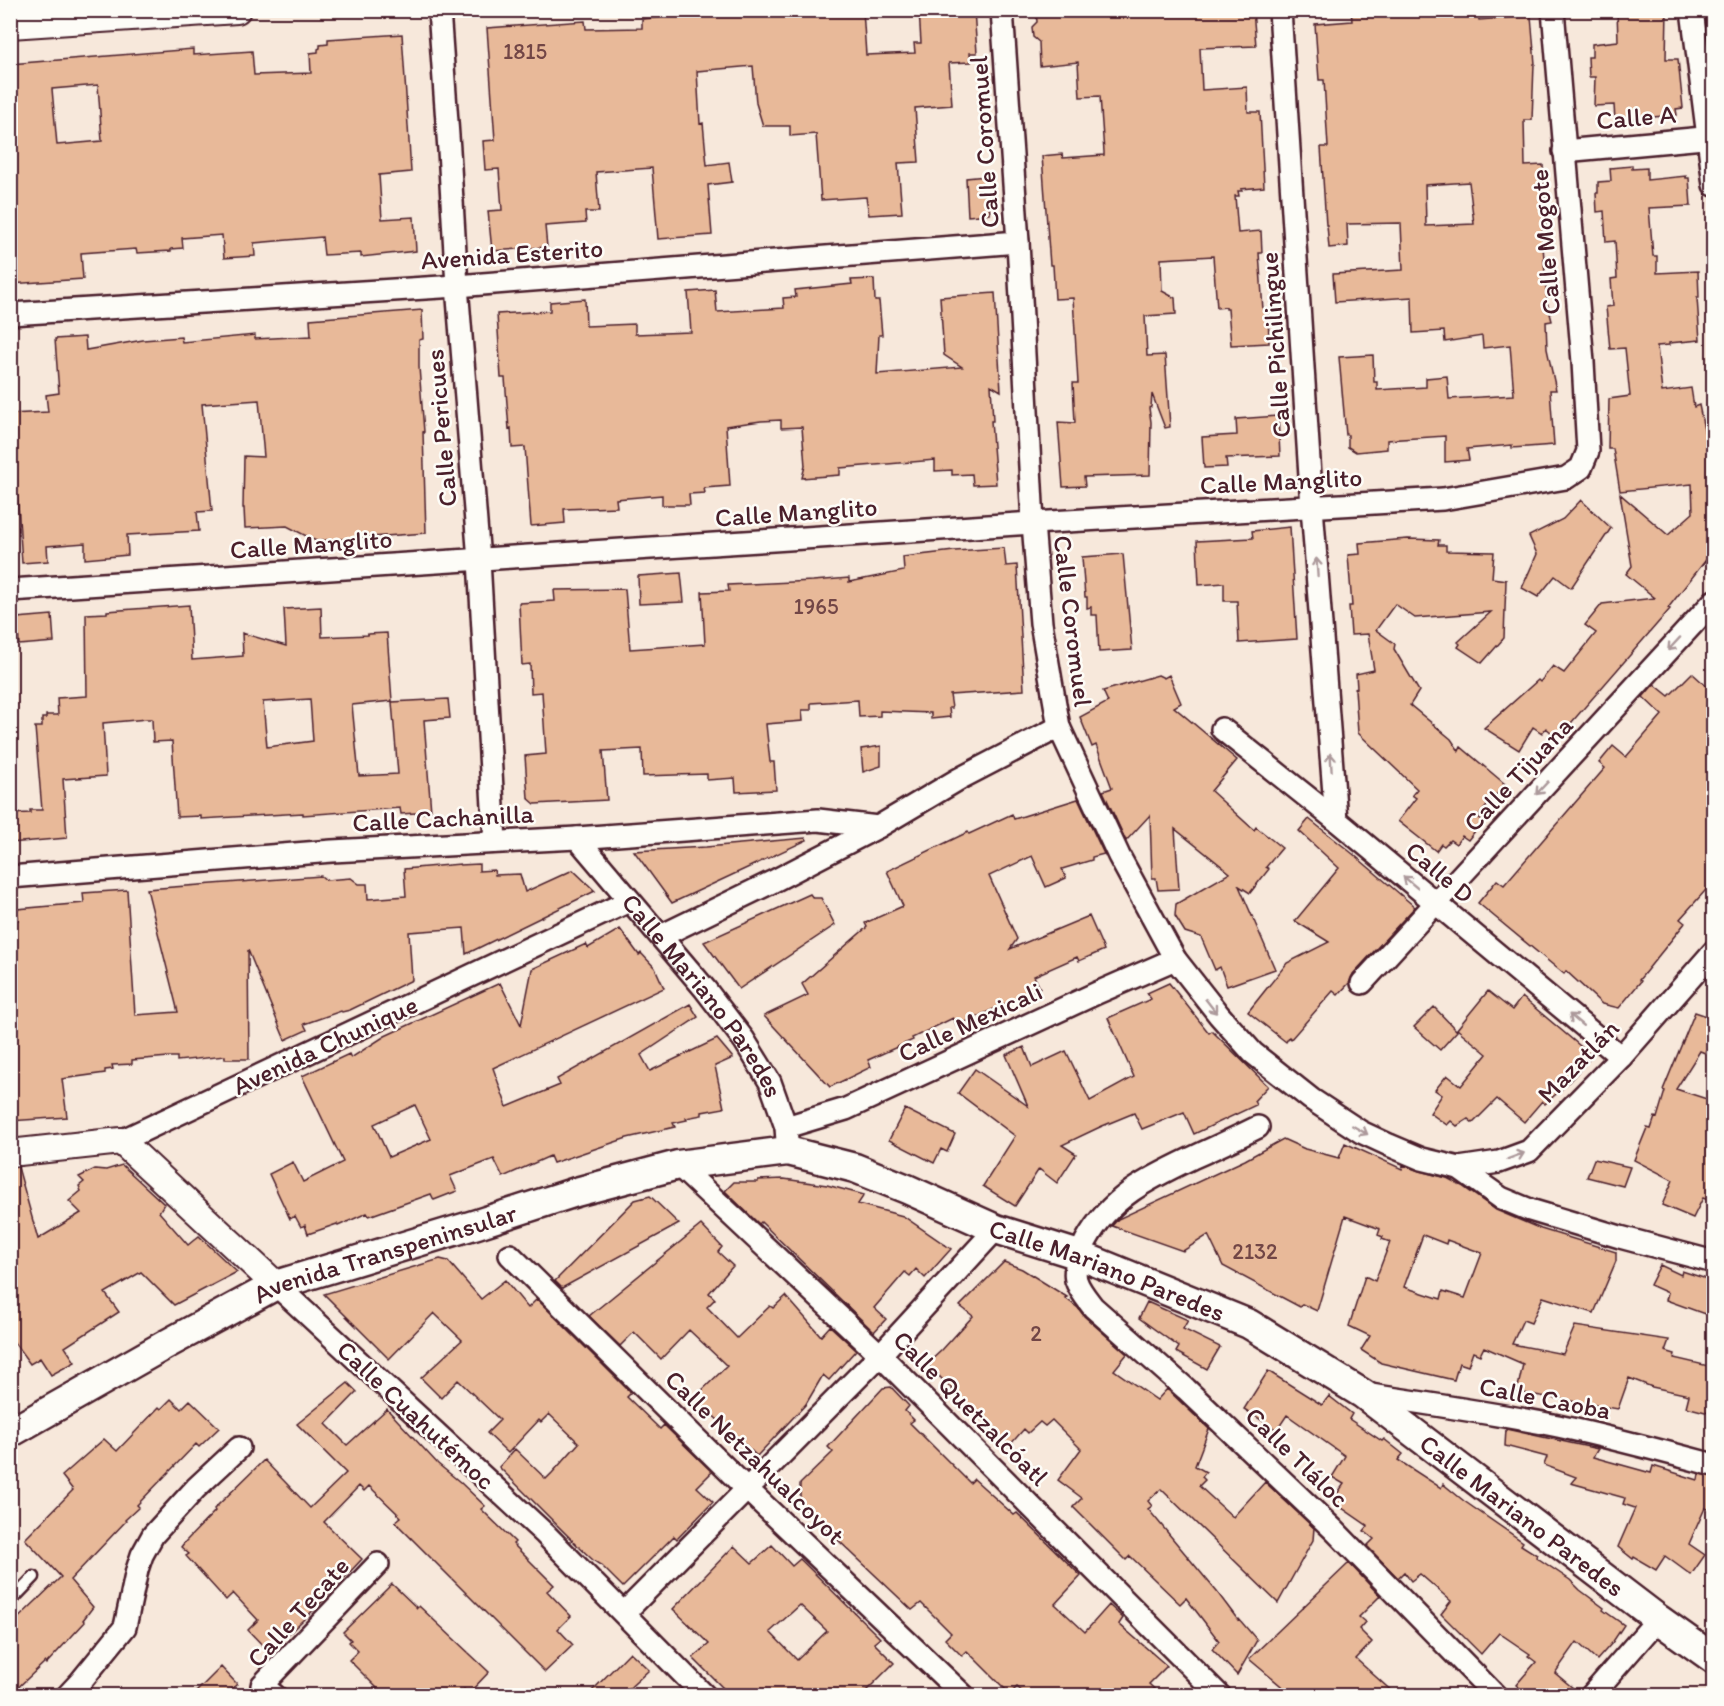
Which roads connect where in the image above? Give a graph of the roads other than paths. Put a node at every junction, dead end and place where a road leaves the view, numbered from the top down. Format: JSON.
{"nodes":[{"id":1,"x":237,"y":10,"type":"edge"},
{"id":2,"x":439,"y":10,"type":"edge"},
{"id":3,"x":1002,"y":10,"type":"edge"},
{"id":4,"x":1280,"y":10,"type":"edge"},
{"id":5,"x":1553,"y":10,"type":"edge"},
{"id":6,"x":1692,"y":10,"type":"edge"},
{"id":7,"x":10,"y":25,"type":"edge"},
{"id":8,"x":1711,"y":138,"type":"edge"},
{"id":9,"x":1564,"y":151,"type":"junction"},
{"id":10,"x":1713,"y":185,"type":"edge"},
{"id":11,"x":1017,"y":242,"type":"junction"},
{"id":12,"x":457,"y":286,"type":"junction"},
{"id":13,"x":10,"y":314,"type":"edge"},
{"id":14,"x":1581,"y":468,"type":"joint"},
{"id":15,"x":1312,"y":507,"type":"junction"},
{"id":16,"x":1033,"y":523,"type":"junction"},
{"id":17,"x":479,"y":560,"type":"junction"},
{"id":18,"x":10,"y":590,"type":"edge"},
{"id":19,"x":1713,"y":601,"type":"edge"},
{"id":20,"x":1059,"y":727,"type":"junction"},
{"id":21,"x":1222,"y":729,"type":"dead end"},
{"id":22,"x":1336,"y":820,"type":"junction"},
{"id":23,"x":878,"y":827,"type":"junction"},
{"id":24,"x":577,"y":838,"type":"junction"},
{"id":25,"x":495,"y":842,"type":"junction"},
{"id":26,"x":10,"y":877,"type":"edge"},
{"id":27,"x":629,"y":901,"type":"junction"},
{"id":28,"x":1435,"y":903,"type":"junction"},
{"id":29,"x":661,"y":936,"type":"junction"},
{"id":30,"x":1713,"y":951,"type":"edge"},
{"id":31,"x":1175,"y":959,"type":"junction"},
{"id":32,"x":1362,"y":983,"type":"dead end"},
{"id":33,"x":1621,"y":1057,"type":"junction"},
{"id":34,"x":1258,"y":1127,"type":"dead end"},
{"id":35,"x":787,"y":1139,"type":"junction"},
{"id":36,"x":121,"y":1141,"type":"junction"},
{"id":37,"x":10,"y":1153,"type":"edge"},
{"id":38,"x":678,"y":1165,"type":"junction"},
{"id":39,"x":1459,"y":1168,"type":"junction"},
{"id":40,"x":996,"y":1229,"type":"junction"},
{"id":41,"x":510,"y":1255,"type":"dead end"},
{"id":42,"x":1078,"y":1255,"type":"junction"},
{"id":43,"x":1713,"y":1262,"type":"edge"},
{"id":44,"x":276,"y":1285,"type":"junction"},
{"id":45,"x":880,"y":1355,"type":"junction"},
{"id":46,"x":1363,"y":1394,"type":"junction"},
{"id":47,"x":10,"y":1433,"type":"edge"},
{"id":48,"x":238,"y":1448,"type":"dead end"},
{"id":49,"x":1713,"y":1465,"type":"edge"},
{"id":50,"x":748,"y":1490,"type":"junction"},
{"id":51,"x":378,"y":1564,"type":"dead end"},
{"id":52,"x":34,"y":1577,"type":"dead end"},
{"id":53,"x":10,"y":1602,"type":"edge"},
{"id":54,"x":624,"y":1613,"type":"junction"},
{"id":55,"x":1658,"y":1619,"type":"junction"},
{"id":56,"x":1713,"y":1659,"type":"edge"},
{"id":57,"x":67,"y":1695,"type":"edge"},
{"id":58,"x":275,"y":1695,"type":"edge"},
{"id":59,"x":705,"y":1695,"type":"edge"},
{"id":60,"x":964,"y":1695,"type":"edge"},
{"id":61,"x":1220,"y":1695,"type":"edge"},
{"id":62,"x":1496,"y":1695,"type":"edge"},
{"id":63,"x":1591,"y":1695,"type":"edge"}],
"edges":[{"from":1,"to":7,"type":"street"},
{"from":2,"to":12,"type":"street","name":"Calle Pericues"},
{"from":3,"to":11,"type":"street","name":"Calle Coromuel"},
{"from":4,"to":15,"type":"street","name":"Calle Pichilingue"},
{"from":5,"to":9,"type":"street","name":"Calle Mogote"},
{"from":6,"to":8,"type":"street"},
{"from":8,"to":9,"type":"street","name":"Calle A"},
{"from":8,"to":10,"type":"street"},
{"from":9,"to":14,"type":"street","name":"Calle Mogote"},
{"from":11,"to":12,"type":"street","name":"Avenida Esterito"},
{"from":11,"to":16,"type":"street","name":"Calle Coromuel"},
{"from":12,"to":13,"type":"street","name":"Avenida Esterito"},
{"from":12,"to":17,"type":"street","name":"Calle Pericues"},
{"from":14,"to":15,"type":"street","name":"Calle Manglito"},
{"from":15,"to":16,"type":"street","name":"Calle Manglito"},
{"from":22,"to":15,"type":"street","name":"Calle Pichilingue","one_way":true},
{"from":16,"to":17,"type":"street","name":"Calle Manglito"},
{"from":16,"to":20,"type":"street","name":"Calle Coromuel"},
{"from":17,"to":18,"type":"street","name":"Calle Manglito"},
{"from":17,"to":25,"type":"street","name":"Calle Pericues"},
{"from":19,"to":28,"type":"street","name":"Calle Tijuana","one_way":true},
{"from":20,"to":23,"type":"street"},
{"from":20,"to":31,"type":"street","name":"Calle Coromuel"},
{"from":21,"to":22,"type":"street","name":"Calle D"},
{"from":28,"to":22,"type":"street","name":"Calle D","one_way":true},
{"from":23,"to":24,"type":"street","name":"Calle Cachanilla"},
{"from":23,"to":29,"type":"street"},
{"from":24,"to":25,"type":"street","name":"Calle Cachanilla"},
{"from":24,"to":27,"type":"street","name":"Calle Mariano Paredes"},
{"from":25,"to":26,"type":"street","name":"Calle Cachanilla"},
{"from":27,"to":29,"type":"street","name":"Calle Mariano Paredes"},
{"from":27,"to":36,"type":"street","name":"Avenida Chunique"},
{"from":28,"to":32,"type":"street","name":"Calle Tijuana"},
{"from":33,"to":28,"type":"street","name":"Calle D","one_way":true},
{"from":29,"to":35,"type":"street","name":"Calle Mariano Paredes"},
{"from":30,"to":33,"type":"street","name":"Mazatlán"},
{"from":31,"to":35,"type":"street","name":"Calle Mexicali"},
{"from":31,"to":39,"type":"street","name":"Calle Coromuel","one_way":true},
{"from":39,"to":33,"type":"street","name":"Mazatlán","one_way":true},
{"from":34,"to":42,"type":"street"},
{"from":35,"to":38,"type":"main road","name":"Avenida Transpeninsular"},
{"from":35,"to":40,"type":"main road","name":"Calle Mariano Paredes"},
{"from":36,"to":37,"type":"street","name":"Avenida Chunique"},
{"from":36,"to":44,"type":"street","name":"Calle Cuahutémoc"},
{"from":38,"to":44,"type":"main road","name":"Avenida Transpeninsular"},
{"from":38,"to":45,"type":"street","name":"Calle Quetzalcóatl"},
{"from":39,"to":43,"type":"street"},
{"from":40,"to":42,"type":"main road","name":"Calle Mariano Paredes"},
{"from":40,"to":45,"type":"street"},
{"from":41,"to":50,"type":"street","name":"Calle Netzahualcoyot"},
{"from":42,"to":46,"type":"main road","name":"Calle Mariano Paredes"},
{"from":42,"to":62,"type":"street","name":"Calle Tláloc"},
{"from":44,"to":47,"type":"main road","name":"Avenida Transpeninsular"},
{"from":44,"to":54,"type":"street","name":"Calle Cuahutémoc"},
{"from":45,"to":50,"type":"street"},
{"from":45,"to":61,"type":"street","name":"Calle Quetzalcóatl"},
{"from":46,"to":49,"type":"street","name":"Calle Caoba"},
{"from":46,"to":55,"type":"main road","name":"Calle Mariano Paredes"},
{"from":48,"to":57,"type":"street"},
{"from":50,"to":54,"type":"street"},
{"from":50,"to":60,"type":"street","name":"Calle Netzahualcoyot"},
{"from":51,"to":58,"type":"street","name":"Calle Tecate"},
{"from":52,"to":53,"type":"lane"},
{"from":54,"to":59,"type":"street","name":"Calle Cuahutémoc"},
{"from":55,"to":56,"type":"main road","name":"Calle Mariano Paredes"},
{"from":55,"to":63,"type":"street"}]}
